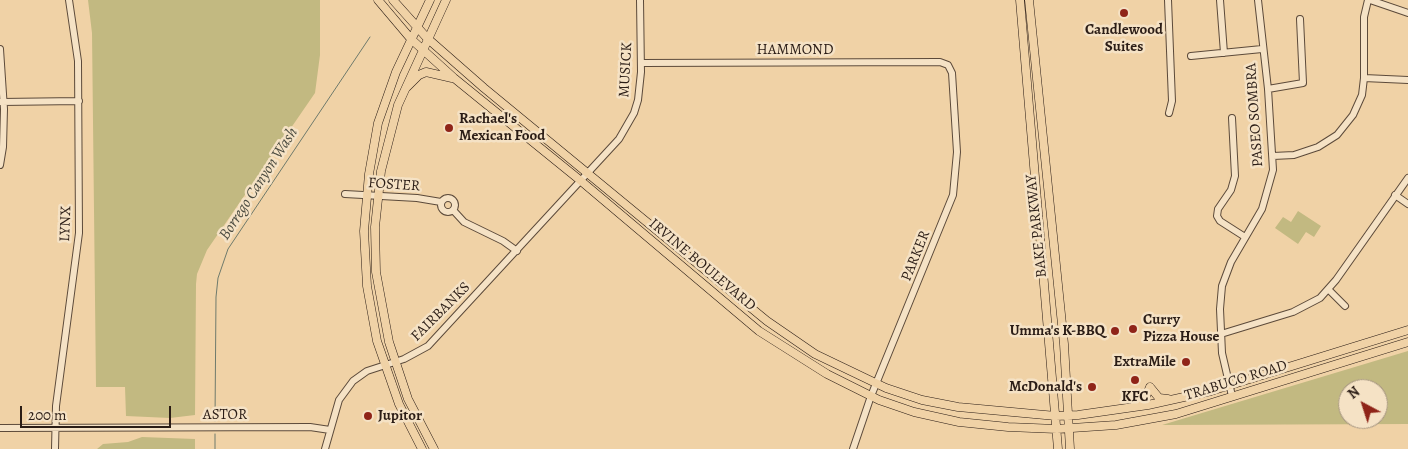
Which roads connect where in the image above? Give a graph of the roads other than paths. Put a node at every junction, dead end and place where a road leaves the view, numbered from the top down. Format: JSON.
{"nodes":[{"id":1,"x":69,"y":0,"type":"edge"},
{"id":2,"x":378,"y":0,"type":"edge"},
{"id":3,"x":393,"y":0,"type":"edge"},
{"id":4,"x":430,"y":0,"type":"edge"},
{"id":5,"x":446,"y":0,"type":"edge"},
{"id":6,"x":640,"y":0,"type":"edge"},
{"id":7,"x":1020,"y":0,"type":"edge"},
{"id":8,"x":1029,"y":0,"type":"edge"},
{"id":9,"x":1168,"y":0,"type":"edge"},
{"id":10,"x":1220,"y":0,"type":"edge"},
{"id":11,"x":1258,"y":0,"type":"edge"},
{"id":12,"x":1369,"y":0,"type":"edge"},
{"id":13,"x":1408,"y":13,"type":"edge"},
{"id":14,"x":1300,"y":19,"type":"dead end"},
{"id":15,"x":416,"y":28,"type":"junction"},
{"id":16,"x":427,"y":38,"type":"junction"},
{"id":17,"x":411,"y":39,"type":"junction"},
{"id":18,"x":0,"y":49,"type":"edge"},
{"id":19,"x":422,"y":49,"type":"junction"},
{"id":20,"x":1262,"y":49,"type":"junction"},
{"id":21,"x":1224,"y":53,"type":"junction"},
{"id":22,"x":1191,"y":56,"type":"dead end"},
{"id":23,"x":641,"y":63,"type":"junction"},
{"id":24,"x":948,"y":66,"type":"joint"},
{"id":25,"x":454,"y":78,"type":"junction"},
{"id":26,"x":1364,"y":78,"type":"junction"},
{"id":27,"x":1408,"y":80,"type":"edge"},
{"id":28,"x":1268,"y":89,"type":"junction"},
{"id":29,"x":403,"y":92,"type":"junction"},
{"id":30,"x":78,"y":101,"type":"junction"},
{"id":31,"x":2,"y":102,"type":"edge"},
{"id":32,"x":1169,"y":113,"type":"dead end"},
{"id":33,"x":1232,"y":118,"type":"dead end"},
{"id":34,"x":1273,"y":156,"type":"junction"},
{"id":35,"x":0,"y":165,"type":"edge"},
{"id":36,"x":588,"y":173,"type":"junction"},
{"id":37,"x":1408,"y":178,"type":"edge"},
{"id":38,"x":581,"y":181,"type":"junction"},
{"id":39,"x":345,"y":194,"type":"dead end"},
{"id":40,"x":1395,"y":195,"type":"junction"},
{"id":41,"x":366,"y":196,"type":"junction"},
{"id":42,"x":377,"y":196,"type":"junction"},
{"id":43,"x":441,"y":202,"type":"junction"},
{"id":44,"x":1408,"y":204,"type":"edge"},
{"id":45,"x":453,"y":210,"type":"junction"},
{"id":46,"x":1245,"y":237,"type":"junction"},
{"id":47,"x":517,"y":251,"type":"junction"},
{"id":48,"x":1328,"y":289,"type":"junction"},
{"id":49,"x":1345,"y":306,"type":"dead end"},
{"id":50,"x":1408,"y":330,"type":"edge"},
{"id":51,"x":1221,"y":334,"type":"junction"},
{"id":52,"x":1398,"y":334,"type":"junction"},
{"id":53,"x":1404,"y":343,"type":"edge"},
{"id":54,"x":394,"y":362,"type":"junction"},
{"id":55,"x":384,"y":365,"type":"junction"},
{"id":56,"x":876,"y":385,"type":"junction"},
{"id":57,"x":1228,"y":386,"type":"junction"},
{"id":58,"x":871,"y":396,"type":"junction"},
{"id":59,"x":1232,"y":396,"type":"junction"},
{"id":60,"x":1172,"y":400,"type":"junction"},
{"id":61,"x":1133,"y":407,"type":"junction"},
{"id":62,"x":1068,"y":415,"type":"junction"},
{"id":63,"x":1056,"y":416,"type":"junction"},
{"id":64,"x":0,"y":428,"type":"edge"},
{"id":65,"x":55,"y":428,"type":"junction"},
{"id":66,"x":1069,"y":428,"type":"junction"},
{"id":67,"x":1057,"y":429,"type":"junction"},
{"id":68,"x":330,"y":430,"type":"junction"},
{"id":69,"x":55,"y":449,"type":"edge"},
{"id":70,"x":325,"y":449,"type":"edge"},
{"id":71,"x":422,"y":449,"type":"edge"},
{"id":72,"x":434,"y":449,"type":"edge"},
{"id":73,"x":853,"y":449,"type":"edge"},
{"id":74,"x":1058,"y":449,"type":"edge"},
{"id":75,"x":1070,"y":449,"type":"edge"}],
"edges":[{"from":1,"to":30,"type":"street","name":"LYNX"},
{"from":2,"to":17,"type":"main road","name":"IRVINE BOULEVARD"},
{"from":3,"to":15,"type":"main road","name":"IRVINE BOULEVARD"},
{"from":4,"to":15,"type":"main road"},
{"from":5,"to":16,"type":"main road"},
{"from":6,"to":23,"type":"street","name":"MUSICK"},
{"from":7,"to":63,"type":"main road","name":"BAKE PARKWAY"},
{"from":8,"to":62,"type":"main road","name":"BAKE PARKWAY"},
{"from":9,"to":32,"type":"street"},
{"from":10,"to":21,"type":"street"},
{"from":11,"to":20,"type":"street","name":"PASEO SOMBRA"},
{"from":12,"to":13,"type":"street"},
{"from":12,"to":26,"type":"street"},
{"from":14,"to":28,"type":"street"},
{"from":15,"to":16,"type":"main road","name":"IRVINE BOULEVARD"},
{"from":15,"to":17,"type":"main road"},
{"from":16,"to":19,"type":"main road"},
{"from":16,"to":36,"type":"main road","name":"IRVINE BOULEVARD"},
{"from":17,"to":19,"type":"main road","name":"IRVINE BOULEVARD"},
{"from":17,"to":41,"type":"main road"},
{"from":18,"to":31,"type":"street"},
{"from":19,"to":25,"type":"main road","name":"IRVINE BOULEVARD"},
{"from":19,"to":29,"type":"main road"},
{"from":20,"to":21,"type":"street"},
{"from":20,"to":28,"type":"street","name":"PASEO SOMBRA"},
{"from":21,"to":22,"type":"street"},
{"from":23,"to":24,"type":"street","name":"HAMMOND"},
{"from":23,"to":36,"type":"street","name":"MUSICK"},
{"from":24,"to":56,"type":"street","name":"PARKER"},
{"from":25,"to":29,"type":"main road"},
{"from":25,"to":38,"type":"main road","name":"IRVINE BOULEVARD"},
{"from":26,"to":27,"type":"street"},
{"from":26,"to":34,"type":"street"},
{"from":28,"to":34,"type":"street","name":"PASEO SOMBRA"},
{"from":29,"to":42,"type":"main road"},
{"from":30,"to":31,"type":"street"},
{"from":30,"to":65,"type":"street","name":"LYNX"},
{"from":31,"to":35,"type":"street"},
{"from":33,"to":46,"type":"street"},
{"from":34,"to":46,"type":"street","name":"PASEO SOMBRA"},
{"from":36,"to":38,"type":"street","name":"MUSICK"},
{"from":36,"to":56,"type":"main road","name":"IRVINE BOULEVARD"},
{"from":37,"to":40,"type":"street"},
{"from":38,"to":47,"type":"street","name":"FAIRBANKS"},
{"from":38,"to":58,"type":"main road","name":"IRVINE BOULEVARD"},
{"from":39,"to":41,"type":"street","name":"FOSTER"},
{"from":40,"to":44,"type":"street"},
{"from":40,"to":48,"type":"street"},
{"from":41,"to":42,"type":"street","name":"FOSTER"},
{"from":41,"to":55,"type":"main road"},
{"from":42,"to":43,"type":"street","name":"FOSTER"},
{"from":42,"to":54,"type":"main road"},
{"from":43,"to":45,"type":"street"},
{"from":43,"to":45,"type":"street"},
{"from":45,"to":47,"type":"street"},
{"from":46,"to":51,"type":"street","name":"PASEO SOMBRA"},
{"from":47,"to":54,"type":"street","name":"FAIRBANKS"},
{"from":48,"to":49,"type":"street"},
{"from":48,"to":51,"type":"street"},
{"from":50,"to":52,"type":"main road","name":"TRABUCO ROAD"},
{"from":51,"to":57,"type":"street","name":"PASEO SOMBRA"},
{"from":52,"to":53,"type":"main road"},
{"from":52,"to":57,"type":"main road","name":"TRABUCO ROAD"},
{"from":53,"to":59,"type":"main road","name":"TRABUCO ROAD"},
{"from":54,"to":55,"type":"street","name":"FAIRBANKS"},
{"from":54,"to":72,"type":"main road"},
{"from":55,"to":68,"type":"street","name":"FAIRBANKS"},
{"from":55,"to":71,"type":"main road"},
{"from":56,"to":58,"type":"street","name":"PARKER"},
{"from":56,"to":63,"type":"main road","name":"IRVINE BOULEVARD"},
{"from":57,"to":59,"type":"street","name":"PASEO SOMBRA"},
{"from":57,"to":60,"type":"main road","name":"TRABUCO ROAD"},
{"from":58,"to":67,"type":"main road","name":"IRVINE BOULEVARD"},
{"from":58,"to":73,"type":"street","name":"PARKER"},
{"from":59,"to":66,"type":"main road","name":"TRABUCO ROAD"},
{"from":60,"to":61,"type":"main road","name":"TRABUCO ROAD"},
{"from":60,"to":61,"type":"main road"},
{"from":61,"to":62,"type":"main road","name":"TRABUCO ROAD"},
{"from":62,"to":63,"type":"main road","name":"IRVINE BOULEVARD"},
{"from":62,"to":66,"type":"main road","name":"BAKE PARKWAY"},
{"from":63,"to":67,"type":"main road","name":"BAKE PARKWAY"},
{"from":64,"to":65,"type":"street","name":"ASTOR"},
{"from":65,"to":68,"type":"street","name":"ASTOR"},
{"from":65,"to":69,"type":"street","name":"LYNX"},
{"from":66,"to":67,"type":"main road","name":"IRVINE BOULEVARD"},
{"from":66,"to":75,"type":"main road","name":"BAKE PARKWAY"},
{"from":67,"to":74,"type":"main road","name":"BAKE PARKWAY"},
{"from":68,"to":70,"type":"street","name":"FAIRBANKS"}]}
